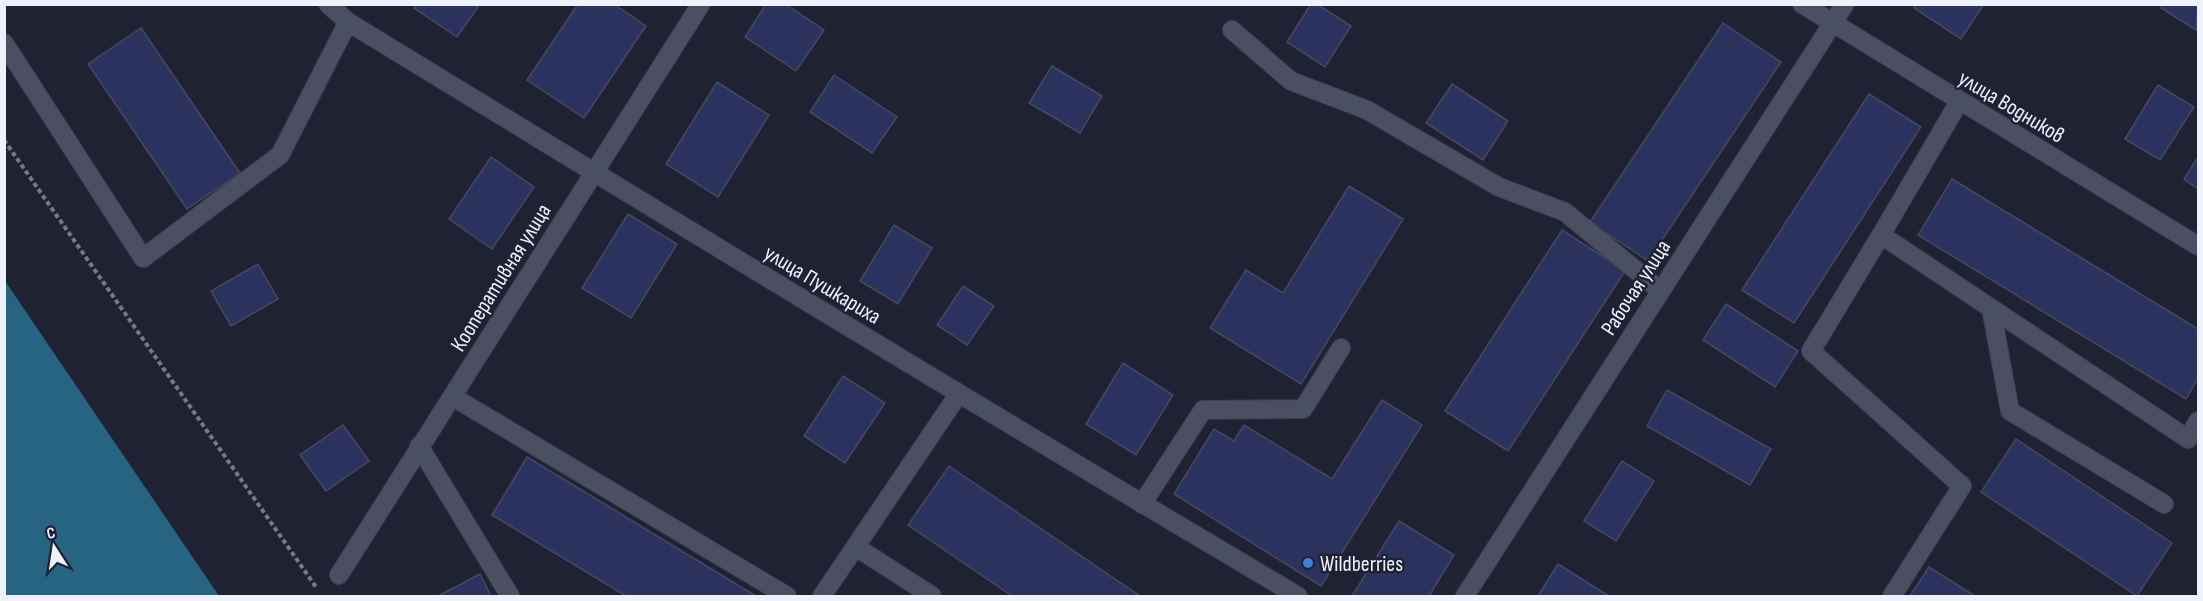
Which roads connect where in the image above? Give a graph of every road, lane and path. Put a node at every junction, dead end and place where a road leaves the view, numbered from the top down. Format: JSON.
{"nodes":[{"id":1,"x":328,"y":4,"type":"edge"},
{"id":2,"x":701,"y":4,"type":"edge"},
{"id":3,"x":1802,"y":4,"type":"edge"},
{"id":4,"x":1845,"y":4,"type":"edge"},
{"id":5,"x":348,"y":22,"type":"junction"},
{"id":6,"x":1832,"y":25,"type":"junction"},
{"id":7,"x":1232,"y":30,"type":"dead end"},
{"id":8,"x":4,"y":43,"type":"edge"},
{"id":9,"x":1959,"y":102,"type":"junction"},
{"id":10,"x":4,"y":140,"type":"edge"},
{"id":11,"x":594,"y":172,"type":"junction"},
{"id":12,"x":1881,"y":235,"type":"junction"},
{"id":13,"x":2199,"y":246,"type":"edge"},
{"id":14,"x":1661,"y":291,"type":"junction"},
{"id":15,"x":1991,"y":308,"type":"junction"},
{"id":16,"x":1341,"y":348,"type":"dead end"},
{"id":17,"x":958,"y":395,"type":"junction"},
{"id":18,"x":453,"y":397,"type":"junction"},
{"id":19,"x":2199,"y":421,"type":"edge"},
{"id":20,"x":419,"y":446,"type":"junction"},
{"id":21,"x":1142,"y":504,"type":"junction"},
{"id":22,"x":2164,"y":504,"type":"dead end"},
{"id":23,"x":856,"y":547,"type":"junction"},
{"id":24,"x":339,"y":575,"type":"dead end"},
{"id":25,"x":322,"y":597,"type":"edge"},
{"id":26,"x":510,"y":597,"type":"edge"},
{"id":27,"x":787,"y":597,"type":"edge"},
{"id":28,"x":822,"y":597,"type":"edge"},
{"id":29,"x":932,"y":597,"type":"edge"},
{"id":30,"x":1298,"y":597,"type":"edge"},
{"id":31,"x":1465,"y":597,"type":"edge"},
{"id":32,"x":1892,"y":597,"type":"edge"}],
"edges":[{"from":1,"to":5,"type":"street","name":"улица Пушкариха"},
{"from":2,"to":11,"type":"street","name":"Кооперативная улица"},
{"from":3,"to":6,"type":"street","name":"улица Водников"},
{"from":4,"to":6,"type":"street","name":"Рабочая улица"},
{"from":5,"to":8,"type":"street"},
{"from":5,"to":11,"type":"street","name":"улица Пушкариха"},
{"from":6,"to":9,"type":"street","name":"улица Водников"},
{"from":6,"to":14,"type":"street","name":"Рабочая улица"},
{"from":7,"to":14,"type":"street"},
{"from":9,"to":12,"type":"street"},
{"from":9,"to":13,"type":"street","name":"улица Водников"},
{"from":10,"to":25,"type":"path"},
{"from":11,"to":17,"type":"street","name":"улица Пушкариха"},
{"from":11,"to":18,"type":"street","name":"Кооперативная улица"},
{"from":12,"to":15,"type":"street"},
{"from":12,"to":32,"type":"street"},
{"from":14,"to":31,"type":"street","name":"Рабочая улица"},
{"from":15,"to":19,"type":"street"},
{"from":15,"to":22,"type":"street"},
{"from":16,"to":21,"type":"street"},
{"from":17,"to":21,"type":"street","name":"улица Пушкариха"},
{"from":17,"to":23,"type":"street"},
{"from":18,"to":20,"type":"street","name":"Кооперативная улица"},
{"from":18,"to":27,"type":"street"},
{"from":20,"to":24,"type":"street","name":"Кооперативная улица"},
{"from":20,"to":26,"type":"street"},
{"from":21,"to":30,"type":"street","name":"улица Пушкариха"},
{"from":23,"to":28,"type":"street"},
{"from":23,"to":29,"type":"street"}]}
